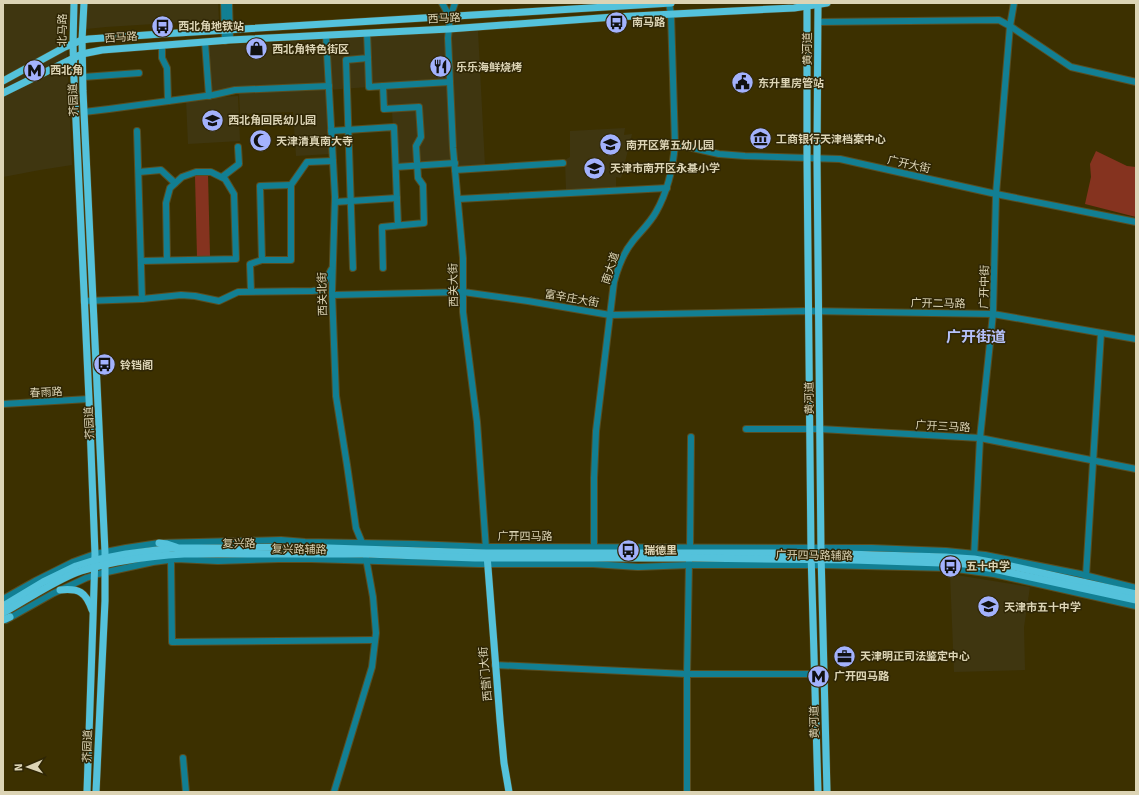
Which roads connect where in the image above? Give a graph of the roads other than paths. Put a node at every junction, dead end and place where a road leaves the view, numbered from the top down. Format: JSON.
{"nodes":[{"id":1,"x":74,"y":3,"type":"edge"},
{"id":2,"x":84,"y":3,"type":"edge"},
{"id":3,"x":224,"y":3,"type":"edge"},
{"id":4,"x":229,"y":3,"type":"edge"},
{"id":5,"x":442,"y":3,"type":"edge"},
{"id":6,"x":455,"y":3,"type":"edge"},
{"id":7,"x":670,"y":3,"type":"edge"},
{"id":8,"x":827,"y":3,"type":"edge"},
{"id":9,"x":1014,"y":3,"type":"edge"},
{"id":10,"x":818,"y":4,"type":"edge"},
{"id":11,"x":808,"y":5,"type":"edge"},
{"id":12,"x":671,"y":14,"type":"junction"},
{"id":13,"x":450,"y":17,"type":"junction"},
{"id":14,"x":818,"y":22,"type":"junction"},
{"id":15,"x":1010,"y":26,"type":"junction"},
{"id":16,"x":449,"y":29,"type":"junction"},
{"id":17,"x":227,"y":30,"type":"junction"},
{"id":18,"x":367,"y":33,"type":"junction"},
{"id":19,"x":326,"y":36,"type":"junction"},
{"id":20,"x":82,"y":40,"type":"junction"},
{"id":21,"x":228,"y":41,"type":"junction"},
{"id":22,"x":205,"y":42,"type":"junction"},
{"id":23,"x":73,"y":44,"type":"junction"},
{"id":24,"x":162,"y":45,"type":"junction"},
{"id":25,"x":82,"y":54,"type":"junction"},
{"id":26,"x":73,"y":58,"type":"junction"},
{"id":27,"x":368,"y":58,"type":"junction"},
{"id":28,"x":139,"y":73,"type":"dead end"},
{"id":29,"x":83,"y":78,"type":"junction"},
{"id":30,"x":3,"y":81,"type":"edge"},
{"id":31,"x":450,"y":82,"type":"junction"},
{"id":32,"x":1136,"y":82,"type":"edge"},
{"id":33,"x":329,"y":86,"type":"junction"},
{"id":34,"x":383,"y":86,"type":"junction"},
{"id":35,"x":3,"y":93,"type":"edge"},
{"id":36,"x":208,"y":96,"type":"junction"},
{"id":37,"x":168,"y":101,"type":"junction"},
{"id":38,"x":84,"y":112,"type":"junction"},
{"id":39,"x":349,"y":130,"type":"junction"},
{"id":40,"x":137,"y":131,"type":"dead end"},
{"id":41,"x":331,"y":131,"type":"junction"},
{"id":42,"x":675,"y":144,"type":"junction"},
{"id":43,"x":238,"y":147,"type":"dead end"},
{"id":44,"x":807,"y":158,"type":"junction"},
{"id":45,"x":817,"y":158,"type":"junction"},
{"id":46,"x":333,"y":162,"type":"junction"},
{"id":47,"x":455,"y":163,"type":"junction"},
{"id":48,"x":563,"y":163,"type":"dead end"},
{"id":49,"x":417,"y":166,"type":"junction"},
{"id":50,"x":396,"y":167,"type":"junction"},
{"id":51,"x":455,"y":170,"type":"junction"},
{"id":52,"x":139,"y":172,"type":"junction"},
{"id":53,"x":222,"y":177,"type":"junction"},
{"id":54,"x":175,"y":184,"type":"junction"},
{"id":55,"x":290,"y":185,"type":"junction"},
{"id":56,"x":667,"y":188,"type":"junction"},
{"id":57,"x":996,"y":194,"type":"junction"},
{"id":58,"x":397,"y":198,"type":"junction"},
{"id":59,"x":458,"y":200,"type":"junction"},
{"id":60,"x":351,"y":201,"type":"junction"},
{"id":61,"x":335,"y":202,"type":"junction"},
{"id":62,"x":1136,"y":222,"type":"edge"},
{"id":63,"x":398,"y":225,"type":"junction"},
{"id":64,"x":167,"y":260,"type":"junction"},
{"id":65,"x":262,"y":260,"type":"junction"},
{"id":66,"x":141,"y":261,"type":"junction"},
{"id":67,"x":332,"y":268,"type":"junction"},
{"id":68,"x":353,"y":268,"type":"dead end"},
{"id":69,"x":383,"y":268,"type":"dead end"},
{"id":70,"x":251,"y":291,"type":"junction"},
{"id":71,"x":463,"y":292,"type":"junction"},
{"id":72,"x":332,"y":296,"type":"junction"},
{"id":73,"x":142,"y":299,"type":"junction"},
{"id":74,"x":84,"y":301,"type":"junction"},
{"id":75,"x":94,"y":301,"type":"junction"},
{"id":76,"x":809,"y":312,"type":"junction"},
{"id":77,"x":819,"y":312,"type":"junction"},
{"id":78,"x":993,"y":314,"type":"junction"},
{"id":79,"x":610,"y":315,"type":"junction"},
{"id":80,"x":1101,"y":333,"type":"junction"},
{"id":81,"x":1136,"y":339,"type":"edge"},
{"id":82,"x":89,"y":399,"type":"junction"},
{"id":83,"x":3,"y":404,"type":"edge"},
{"id":84,"x":746,"y":429,"type":"dead end"},
{"id":85,"x":811,"y":429,"type":"junction"},
{"id":86,"x":820,"y":429,"type":"junction"},
{"id":87,"x":691,"y":437,"type":"dead end"},
{"id":88,"x":980,"y":438,"type":"junction"},
{"id":89,"x":1093,"y":461,"type":"junction"},
{"id":90,"x":1136,"y":469,"type":"edge"},
{"id":91,"x":159,"y":543,"type":"junction"},
{"id":92,"x":178,"y":548,"type":"junction"},
{"id":93,"x":365,"y":552,"type":"junction"},
{"id":94,"x":487,"y":556,"type":"junction"},
{"id":95,"x":594,"y":556,"type":"junction"},
{"id":96,"x":690,"y":556,"type":"junction"},
{"id":97,"x":811,"y":556,"type":"junction"},
{"id":98,"x":821,"y":556,"type":"junction"},
{"id":99,"x":95,"y":560,"type":"junction"},
{"id":100,"x":171,"y":560,"type":"junction"},
{"id":101,"x":105,"y":562,"type":"junction"},
{"id":102,"x":973,"y":562,"type":"junction"},
{"id":103,"x":95,"y":575,"type":"junction"},
{"id":104,"x":1086,"y":576,"type":"junction"},
{"id":105,"x":1136,"y":588,"type":"edge"},
{"id":106,"x":60,"y":590,"type":"junction"},
{"id":107,"x":1136,"y":594,"type":"edge"},
{"id":108,"x":3,"y":598,"type":"edge"},
{"id":109,"x":1136,"y":600,"type":"edge"},
{"id":110,"x":3,"y":606,"type":"edge"},
{"id":111,"x":1136,"y":606,"type":"edge"},
{"id":112,"x":3,"y":614,"type":"edge"},
{"id":113,"x":10,"y":617,"type":"joint"},
{"id":114,"x":93,"y":619,"type":"junction"},
{"id":115,"x":3,"y":620,"type":"edge"},
{"id":116,"x":375,"y":640,"type":"junction"},
{"id":117,"x":495,"y":665,"type":"junction"},
{"id":118,"x":687,"y":674,"type":"junction"},
{"id":119,"x":814,"y":674,"type":"junction"},
{"id":120,"x":183,"y":758,"type":"dead end"},
{"id":121,"x":87,"y":792,"type":"edge"},
{"id":122,"x":96,"y":792,"type":"edge"},
{"id":123,"x":186,"y":792,"type":"edge"},
{"id":124,"x":334,"y":792,"type":"edge"},
{"id":125,"x":509,"y":792,"type":"edge"},
{"id":126,"x":687,"y":792,"type":"edge"},
{"id":127,"x":818,"y":792,"type":"edge"},
{"id":128,"x":827,"y":792,"type":"edge"}],
"edges":[{"from":1,"to":23,"type":"main road","name":"北马路"},
{"from":2,"to":20,"type":"main road","name":"北马路"},
{"from":3,"to":17,"type":"street"},
{"from":4,"to":17,"type":"street"},
{"from":5,"to":13,"type":"street"},
{"from":6,"to":13,"type":"street","name":"西关大街"},
{"from":7,"to":12,"type":"street","name":"南大道"},
{"from":7,"to":13,"type":"main road","name":"西马路"},
{"from":8,"to":10,"type":"main road","name":"西马路"},
{"from":9,"to":15,"type":"street","name":"广开中街"},
{"from":10,"to":11,"type":"main road","name":"西马路"},
{"from":10,"to":14,"type":"main road","name":"黄河道"},
{"from":11,"to":12,"type":"main road","name":"西马路"},
{"from":11,"to":44,"type":"main road","name":"黄河道"},
{"from":12,"to":16,"type":"main road","name":"西马路"},
{"from":12,"to":42,"type":"street","name":"南大道"},
{"from":13,"to":16,"type":"street","name":"西关大街"},
{"from":13,"to":17,"type":"main road","name":"西马路"},
{"from":14,"to":15,"type":"street"},
{"from":14,"to":45,"type":"main road","name":"黄河道"},
{"from":15,"to":32,"type":"street"},
{"from":15,"to":57,"type":"street","name":"广开中街"},
{"from":16,"to":18,"type":"main road","name":"西马路"},
{"from":16,"to":31,"type":"street","name":"西关大街"},
{"from":17,"to":20,"type":"main road","name":"西马路"},
{"from":17,"to":21,"type":"street"},
{"from":18,"to":19,"type":"main road","name":"西马路"},
{"from":18,"to":27,"type":"street"},
{"from":19,"to":21,"type":"main road","name":"西马路"},
{"from":19,"to":33,"type":"street","name":"西关北街"},
{"from":20,"to":23,"type":"main road","name":"西马路"},
{"from":20,"to":25,"type":"main road","name":"北马路"},
{"from":21,"to":22,"type":"main road","name":"西马路"},
{"from":22,"to":24,"type":"main road","name":"西马路"},
{"from":22,"to":36,"type":"street"},
{"from":23,"to":26,"type":"main road","name":"北马路"},
{"from":23,"to":30,"type":"main road","name":"西马路"},
{"from":24,"to":25,"type":"main road","name":"西马路"},
{"from":24,"to":37,"type":"street"},
{"from":25,"to":26,"type":"main road","name":"西马路"},
{"from":25,"to":29,"type":"main road","name":"芥园道"},
{"from":26,"to":35,"type":"main road","name":"西马路"},
{"from":26,"to":74,"type":"main road","name":"芥园道"},
{"from":27,"to":34,"type":"street"},
{"from":27,"to":39,"type":"street"},
{"from":28,"to":29,"type":"street"},
{"from":29,"to":38,"type":"main road","name":"芥园道"},
{"from":31,"to":34,"type":"street"},
{"from":31,"to":47,"type":"street","name":"西关大街"},
{"from":33,"to":36,"type":"street"},
{"from":33,"to":41,"type":"street","name":"西关北街"},
{"from":34,"to":49,"type":"street"},
{"from":36,"to":37,"type":"street"},
{"from":37,"to":38,"type":"street"},
{"from":38,"to":75,"type":"main road","name":"芥园道"},
{"from":39,"to":41,"type":"street"},
{"from":39,"to":50,"type":"street"},
{"from":39,"to":60,"type":"street"},
{"from":40,"to":52,"type":"street"},
{"from":41,"to":46,"type":"street","name":"西关北街"},
{"from":42,"to":44,"type":"street","name":"广开大街"},
{"from":42,"to":56,"type":"street","name":"南大道"},
{"from":43,"to":53,"type":"street"},
{"from":44,"to":45,"type":"street","name":"广开大街"},
{"from":44,"to":76,"type":"main road","name":"黄河道"},
{"from":45,"to":57,"type":"street","name":"广开大街"},
{"from":45,"to":77,"type":"main road","name":"黄河道"},
{"from":46,"to":55,"type":"street"},
{"from":46,"to":61,"type":"street","name":"西关北街"},
{"from":47,"to":49,"type":"street"},
{"from":47,"to":51,"type":"street","name":"西关大街"},
{"from":48,"to":51,"type":"street"},
{"from":49,"to":50,"type":"street"},
{"from":49,"to":63,"type":"street"},
{"from":50,"to":58,"type":"street"},
{"from":51,"to":59,"type":"street","name":"西关大街"},
{"from":52,"to":54,"type":"street"},
{"from":52,"to":66,"type":"street"},
{"from":53,"to":54,"type":"street"},
{"from":53,"to":64,"type":"street"},
{"from":54,"to":64,"type":"street"},
{"from":55,"to":65,"type":"street"},
{"from":55,"to":65,"type":"street"},
{"from":56,"to":59,"type":"street"},
{"from":56,"to":79,"type":"street","name":"南大道"},
{"from":57,"to":62,"type":"street","name":"广开大街"},
{"from":57,"to":78,"type":"street","name":"广开中街"},
{"from":58,"to":60,"type":"street"},
{"from":58,"to":63,"type":"street"},
{"from":59,"to":71,"type":"street","name":"西关大街"},
{"from":60,"to":61,"type":"street"},
{"from":60,"to":68,"type":"street"},
{"from":61,"to":67,"type":"street","name":"西关北街"},
{"from":63,"to":69,"type":"street"},
{"from":64,"to":66,"type":"street"},
{"from":65,"to":70,"type":"street"},
{"from":66,"to":73,"type":"street"},
{"from":67,"to":70,"type":"street"},
{"from":67,"to":72,"type":"street","name":"西关北街"},
{"from":70,"to":73,"type":"street"},
{"from":71,"to":72,"type":"street","name":"富辛庄大街"},
{"from":71,"to":79,"type":"street","name":"富辛庄大街"},
{"from":71,"to":94,"type":"street","name":"西关大街"},
{"from":72,"to":93,"type":"street","name":"西关北街"},
{"from":73,"to":75,"type":"street"},
{"from":74,"to":75,"type":"street"},
{"from":74,"to":82,"type":"main road","name":"芥园道"},
{"from":75,"to":101,"type":"main road","name":"芥园道"},
{"from":76,"to":77,"type":"street","name":"广开二马路"},
{"from":76,"to":79,"type":"street","name":"富辛庄大街"},
{"from":76,"to":85,"type":"main road","name":"黄河道"},
{"from":77,"to":78,"type":"street","name":"广开二马路"},
{"from":77,"to":86,"type":"main road","name":"黄河道"},
{"from":78,"to":80,"type":"street","name":"广开二马路"},
{"from":78,"to":88,"type":"street","name":"广开中街"},
{"from":79,"to":95,"type":"street","name":"南大道"},
{"from":80,"to":81,"type":"street","name":"广开二马路"},
{"from":80,"to":89,"type":"street"},
{"from":82,"to":83,"type":"street","name":"春雨路"},
{"from":82,"to":99,"type":"main road","name":"芥园道"},
{"from":84,"to":85,"type":"street","name":"广开三马路"},
{"from":85,"to":86,"type":"street","name":"广开三马路"},
{"from":85,"to":97,"type":"main road","name":"黄河道"},
{"from":86,"to":88,"type":"street","name":"广开三马路"},
{"from":86,"to":98,"type":"main road","name":"黄河道"},
{"from":87,"to":96,"type":"street"},
{"from":88,"to":89,"type":"street","name":"广开三马路"},
{"from":88,"to":102,"type":"street","name":"广开中街"},
{"from":89,"to":90,"type":"street","name":"广开三马路"},
{"from":89,"to":104,"type":"street"},
{"from":91,"to":92,"type":"main road"},
{"from":91,"to":93,"type":"street","name":"复兴路辅路"},
{"from":91,"to":101,"type":"street","name":"复兴路辅路"},
{"from":92,"to":93,"type":"main road","name":"复兴路"},
{"from":92,"to":101,"type":"main road","name":"复兴路"},
{"from":93,"to":94,"type":"street","name":"复兴路辅路"},
{"from":93,"to":94,"type":"main road","name":"复兴路"},
{"from":93,"to":94,"type":"street","name":"复兴路辅路"},
{"from":93,"to":100,"type":"street","name":"复兴路辅路"},
{"from":93,"to":101,"type":"main road","name":"复兴路"},
{"from":93,"to":116,"type":"street","name":"西关北街"},
{"from":94,"to":95,"type":"main road","name":"广开四马路"},
{"from":94,"to":95,"type":"street","name":"广开四马路辅路"},
{"from":94,"to":117,"type":"main road","name":"西营门大街"},
{"from":95,"to":96,"type":"main road","name":"广开四马路"},
{"from":95,"to":96,"type":"street","name":"广开四马路辅路"},
{"from":96,"to":97,"type":"main road","name":"广开四马路"},
{"from":96,"to":97,"type":"street","name":"广开四马路辅路"},
{"from":96,"to":118,"type":"street"},
{"from":97,"to":98,"type":"main road","name":"广开四马路"},
{"from":97,"to":98,"type":"street","name":"广开四马路辅路"},
{"from":97,"to":119,"type":"main road","name":"黄河道"},
{"from":98,"to":102,"type":"main road","name":"广开四马路"},
{"from":98,"to":102,"type":"street","name":"广开四马路辅路"},
{"from":98,"to":128,"type":"main road","name":"黄河道"},
{"from":99,"to":101,"type":"main road","name":"复兴路"},
{"from":99,"to":101,"type":"street","name":"复兴路辅路"},
{"from":99,"to":103,"type":"main road","name":"芥园道"},
{"from":99,"to":108,"type":"street","name":"复兴路辅路"},
{"from":99,"to":110,"type":"main road","name":"复兴路"},
{"from":99,"to":112,"type":"main road","name":"复兴路"},
{"from":100,"to":101,"type":"street","name":"复兴路辅路"},
{"from":100,"to":116,"type":"street"},
{"from":101,"to":103,"type":"street","name":"复兴路辅路"},
{"from":101,"to":122,"type":"main road","name":"芥园道"},
{"from":102,"to":104,"type":"street","name":"广开四马路"},
{"from":102,"to":107,"type":"main road","name":"广开四马路"},
{"from":102,"to":109,"type":"main road","name":"广开四马路"},
{"from":102,"to":111,"type":"street","name":"广开四马路辅路"},
{"from":103,"to":106,"type":"street","name":"复兴路辅路"},
{"from":103,"to":114,"type":"main road","name":"芥园道"},
{"from":104,"to":105,"type":"street","name":"广开四马路"},
{"from":106,"to":113,"type":"street","name":"复兴路辅路"},
{"from":106,"to":114,"type":"main road"},
{"from":113,"to":115,"type":"main road"},
{"from":114,"to":121,"type":"main road","name":"芥园道"},
{"from":116,"to":124,"type":"street","name":"西关北街"},
{"from":117,"to":118,"type":"street"},
{"from":117,"to":125,"type":"main road","name":"西营门大街"},
{"from":118,"to":119,"type":"street"},
{"from":118,"to":126,"type":"street"},
{"from":119,"to":127,"type":"main road","name":"黄河道"},
{"from":120,"to":123,"type":"street"}]}
